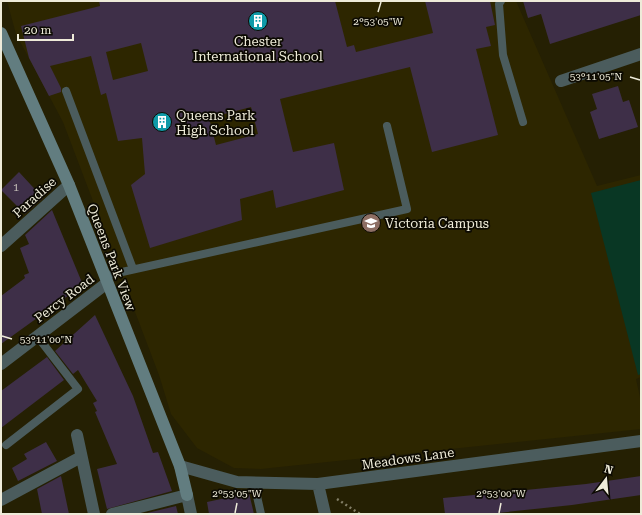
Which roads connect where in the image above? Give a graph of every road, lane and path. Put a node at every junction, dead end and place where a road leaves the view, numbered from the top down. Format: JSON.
{"nodes":[{"id":1,"x":501,"y":1,"type":"edge"},
{"id":2,"x":1,"y":33,"type":"edge"},
{"id":3,"x":641,"y":54,"type":"edge"},
{"id":4,"x":561,"y":81,"type":"dead end"},
{"id":5,"x":66,"y":91,"type":"dead end"},
{"id":6,"x":523,"y":122,"type":"dead end"},
{"id":7,"x":387,"y":126,"type":"dead end"},
{"id":8,"x":68,"y":185,"type":"junction"},
{"id":9,"x":1,"y":246,"type":"edge"},
{"id":10,"x":133,"y":270,"type":"junction"},
{"id":11,"x":105,"y":279,"type":"junction"},
{"id":12,"x":37,"y":336,"type":"junction"},
{"id":13,"x":1,"y":364,"type":"edge"},
{"id":14,"x":77,"y":435,"type":"dead end"},
{"id":15,"x":641,"y":441,"type":"edge"},
{"id":16,"x":6,"y":445,"type":"dead end"},
{"id":17,"x":81,"y":457,"type":"junction"},
{"id":18,"x":180,"y":466,"type":"junction"},
{"id":19,"x":254,"y":483,"type":"junction"},
{"id":20,"x":318,"y":486,"type":"junction"},
{"id":21,"x":187,"y":495,"type":"junction"},
{"id":22,"x":1,"y":500,"type":"edge"},
{"id":23,"x":94,"y":514,"type":"edge"},
{"id":24,"x":112,"y":514,"type":"edge"},
{"id":25,"x":191,"y":514,"type":"edge"},
{"id":26,"x":261,"y":514,"type":"edge"},
{"id":27,"x":325,"y":514,"type":"edge"},
{"id":28,"x":360,"y":514,"type":"edge"}],
"edges":[{"from":1,"to":6,"type":"lane"},
{"from":2,"to":8,"type":"street","name":"Queens Park View"},
{"from":3,"to":4,"type":"street"},
{"from":5,"to":10,"type":"lane"},
{"from":7,"to":10,"type":"lane"},
{"from":8,"to":9,"type":"street","name":"Paradise"},
{"from":8,"to":11,"type":"street","name":"Queens Park View"},
{"from":10,"to":11,"type":"lane"},
{"from":11,"to":12,"type":"street","name":"Percy Road"},
{"from":11,"to":18,"type":"street","name":"Queens Park View"},
{"from":12,"to":13,"type":"street","name":"Percy Road"},
{"from":12,"to":16,"type":"lane"},
{"from":14,"to":17,"type":"street"},
{"from":15,"to":20,"type":"street","name":"Meadows Lane"},
{"from":17,"to":22,"type":"street"},
{"from":17,"to":23,"type":"street"},
{"from":18,"to":19,"type":"street","name":"Meadows Lane"},
{"from":18,"to":21,"type":"street","name":"Queens Park View"},
{"from":19,"to":20,"type":"street","name":"Meadows Lane"},
{"from":19,"to":26,"type":"lane"},
{"from":20,"to":27,"type":"street"},
{"from":20,"to":28,"type":"path"},
{"from":21,"to":24,"type":"street"},
{"from":21,"to":25,"type":"street"}]}
